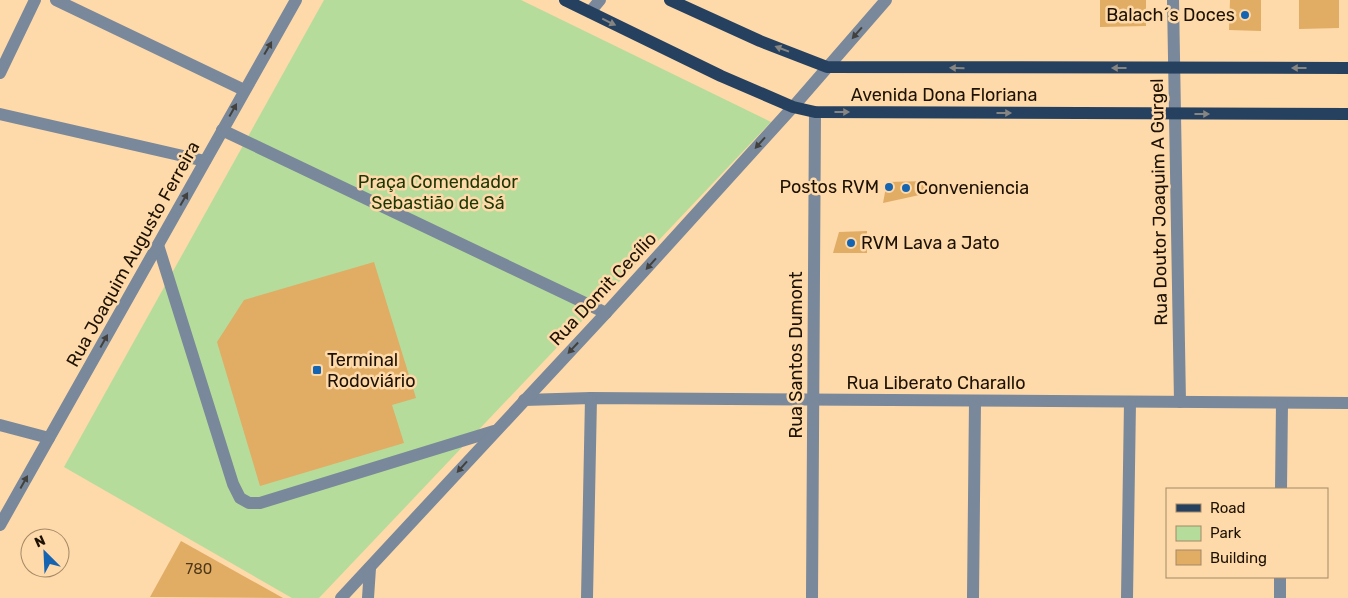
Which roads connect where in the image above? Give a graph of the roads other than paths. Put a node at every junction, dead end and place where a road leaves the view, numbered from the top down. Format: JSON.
{"nodes":[{"id":1,"x":35,"y":0,"type":"edge"},
{"id":2,"x":56,"y":0,"type":"edge"},
{"id":3,"x":296,"y":0,"type":"edge"},
{"id":4,"x":565,"y":0,"type":"edge"},
{"id":5,"x":600,"y":0,"type":"edge"},
{"id":6,"x":670,"y":0,"type":"edge"},
{"id":7,"x":886,"y":0,"type":"edge"},
{"id":8,"x":1173,"y":0,"type":"edge"},
{"id":9,"x":590,"y":12,"type":"junction"},
{"id":10,"x":827,"y":66,"type":"junction"},
{"id":11,"x":1174,"y":68,"type":"junction"},
{"id":12,"x":1348,"y":68,"type":"edge"},
{"id":13,"x":0,"y":73,"type":"edge"},
{"id":14,"x":244,"y":90,"type":"junction"},
{"id":15,"x":793,"y":107,"type":"junction"},
{"id":16,"x":816,"y":112,"type":"junction"},
{"id":17,"x":0,"y":114,"type":"edge"},
{"id":18,"x":1175,"y":114,"type":"junction"},
{"id":19,"x":1348,"y":114,"type":"edge"},
{"id":20,"x":222,"y":130,"type":"junction"},
{"id":21,"x":206,"y":161,"type":"junction"},
{"id":22,"x":158,"y":245,"type":"junction"},
{"id":23,"x":606,"y":313,"type":"junction"},
{"id":24,"x":591,"y":398,"type":"junction"},
{"id":25,"x":524,"y":400,"type":"junction"},
{"id":26,"x":813,"y":400,"type":"junction"},
{"id":27,"x":975,"y":401,"type":"junction"},
{"id":28,"x":1130,"y":402,"type":"junction"},
{"id":29,"x":1180,"y":402,"type":"junction"},
{"id":30,"x":1282,"y":403,"type":"junction"},
{"id":31,"x":1348,"y":404,"type":"edge"},
{"id":32,"x":0,"y":425,"type":"edge"},
{"id":33,"x":495,"y":431,"type":"junction"},
{"id":34,"x":49,"y":438,"type":"junction"},
{"id":35,"x":1281,"y":488,"type":"edge"},
{"id":36,"x":0,"y":525,"type":"edge"},
{"id":37,"x":370,"y":568,"type":"junction"},
{"id":38,"x":1280,"y":578,"type":"edge"},
{"id":39,"x":341,"y":598,"type":"edge"},
{"id":40,"x":368,"y":598,"type":"edge"},
{"id":41,"x":586,"y":598,"type":"edge"},
{"id":42,"x":812,"y":598,"type":"edge"},
{"id":43,"x":973,"y":598,"type":"edge"},
{"id":44,"x":1127,"y":598,"type":"edge"},
{"id":45,"x":1280,"y":598,"type":"edge"}],
"edges":[{"from":1,"to":13,"type":"street"},
{"from":2,"to":14,"type":"street"},
{"from":14,"to":3,"type":"street","name":"Rua Joaquim Augusto Ferreira","one_way":true},
{"from":4,"to":9,"type":"main road","name":"Avenida Dona Floriana"},
{"from":5,"to":9,"type":"street"},
{"from":10,"to":6,"type":"main road","name":"Avenida Dona Floriana","one_way":true},
{"from":7,"to":10,"type":"street","name":"Rua Domit Cecílio","one_way":true},
{"from":8,"to":11,"type":"street","name":"Rua Doutor Joaquim A Gurgel"},
{"from":9,"to":15,"type":"main road","name":"Avenida Dona Floriana","one_way":true},
{"from":11,"to":10,"type":"main road","name":"Avenida Dona Floriana","one_way":true},
{"from":10,"to":15,"type":"street","name":"Rua Domit Cecílio"},
{"from":12,"to":11,"type":"main road","name":"Avenida Dona Floriana","one_way":true},
{"from":11,"to":18,"type":"street","name":"Rua Doutor Joaquim A Gurgel"},
{"from":20,"to":14,"type":"street","name":"Rua Joaquim Augusto Ferreira","one_way":true},
{"from":15,"to":16,"type":"main road","name":"Avenida Dona Floriana"},
{"from":15,"to":23,"type":"street","name":"Rua Domit Cecílio","one_way":true},
{"from":16,"to":18,"type":"main road","name":"Avenida Dona Floriana","one_way":true},
{"from":16,"to":26,"type":"street","name":"Rua Santos Dumont"},
{"from":17,"to":21,"type":"street"},
{"from":18,"to":19,"type":"main road","name":"Avenida Dona Floriana","one_way":true},
{"from":18,"to":29,"type":"street","name":"Rua Doutor Joaquim A Gurgel"},
{"from":20,"to":21,"type":"street","name":"Rua Joaquim Augusto Ferreira"},
{"from":20,"to":23,"type":"street"},
{"from":22,"to":21,"type":"street","name":"Rua Joaquim Augusto Ferreira","one_way":true},
{"from":22,"to":33,"type":"street"},
{"from":34,"to":22,"type":"street","name":"Rua Joaquim Augusto Ferreira","one_way":true},
{"from":23,"to":25,"type":"street","name":"Rua Domit Cecílio","one_way":true},
{"from":24,"to":25,"type":"street","name":"Rua Liberato Charallo"},
{"from":24,"to":26,"type":"street","name":"Rua Liberato Charallo"},
{"from":24,"to":41,"type":"street"},
{"from":25,"to":33,"type":"street","name":"Rua Domit Cecílio"},
{"from":26,"to":27,"type":"street","name":"Rua Liberato Charallo"},
{"from":26,"to":42,"type":"street","name":"Rua Santos Dumont"},
{"from":27,"to":28,"type":"street","name":"Rua Liberato Charallo"},
{"from":27,"to":43,"type":"street"},
{"from":28,"to":29,"type":"street","name":"Rua Liberato Charallo"},
{"from":28,"to":44,"type":"street"},
{"from":29,"to":30,"type":"street","name":"Rua Liberato Charallo"},
{"from":30,"to":31,"type":"street","name":"Rua Liberato Charallo"},
{"from":30,"to":35,"type":"street"},
{"from":32,"to":34,"type":"street"},
{"from":33,"to":37,"type":"street","name":"Rua Domit Cecílio","one_way":true},
{"from":36,"to":34,"type":"street","name":"Rua Joaquim Augusto Ferreira","one_way":true},
{"from":37,"to":39,"type":"street","name":"Rua Domit Cecílio"},
{"from":37,"to":40,"type":"street"},
{"from":38,"to":45,"type":"street"}]}
